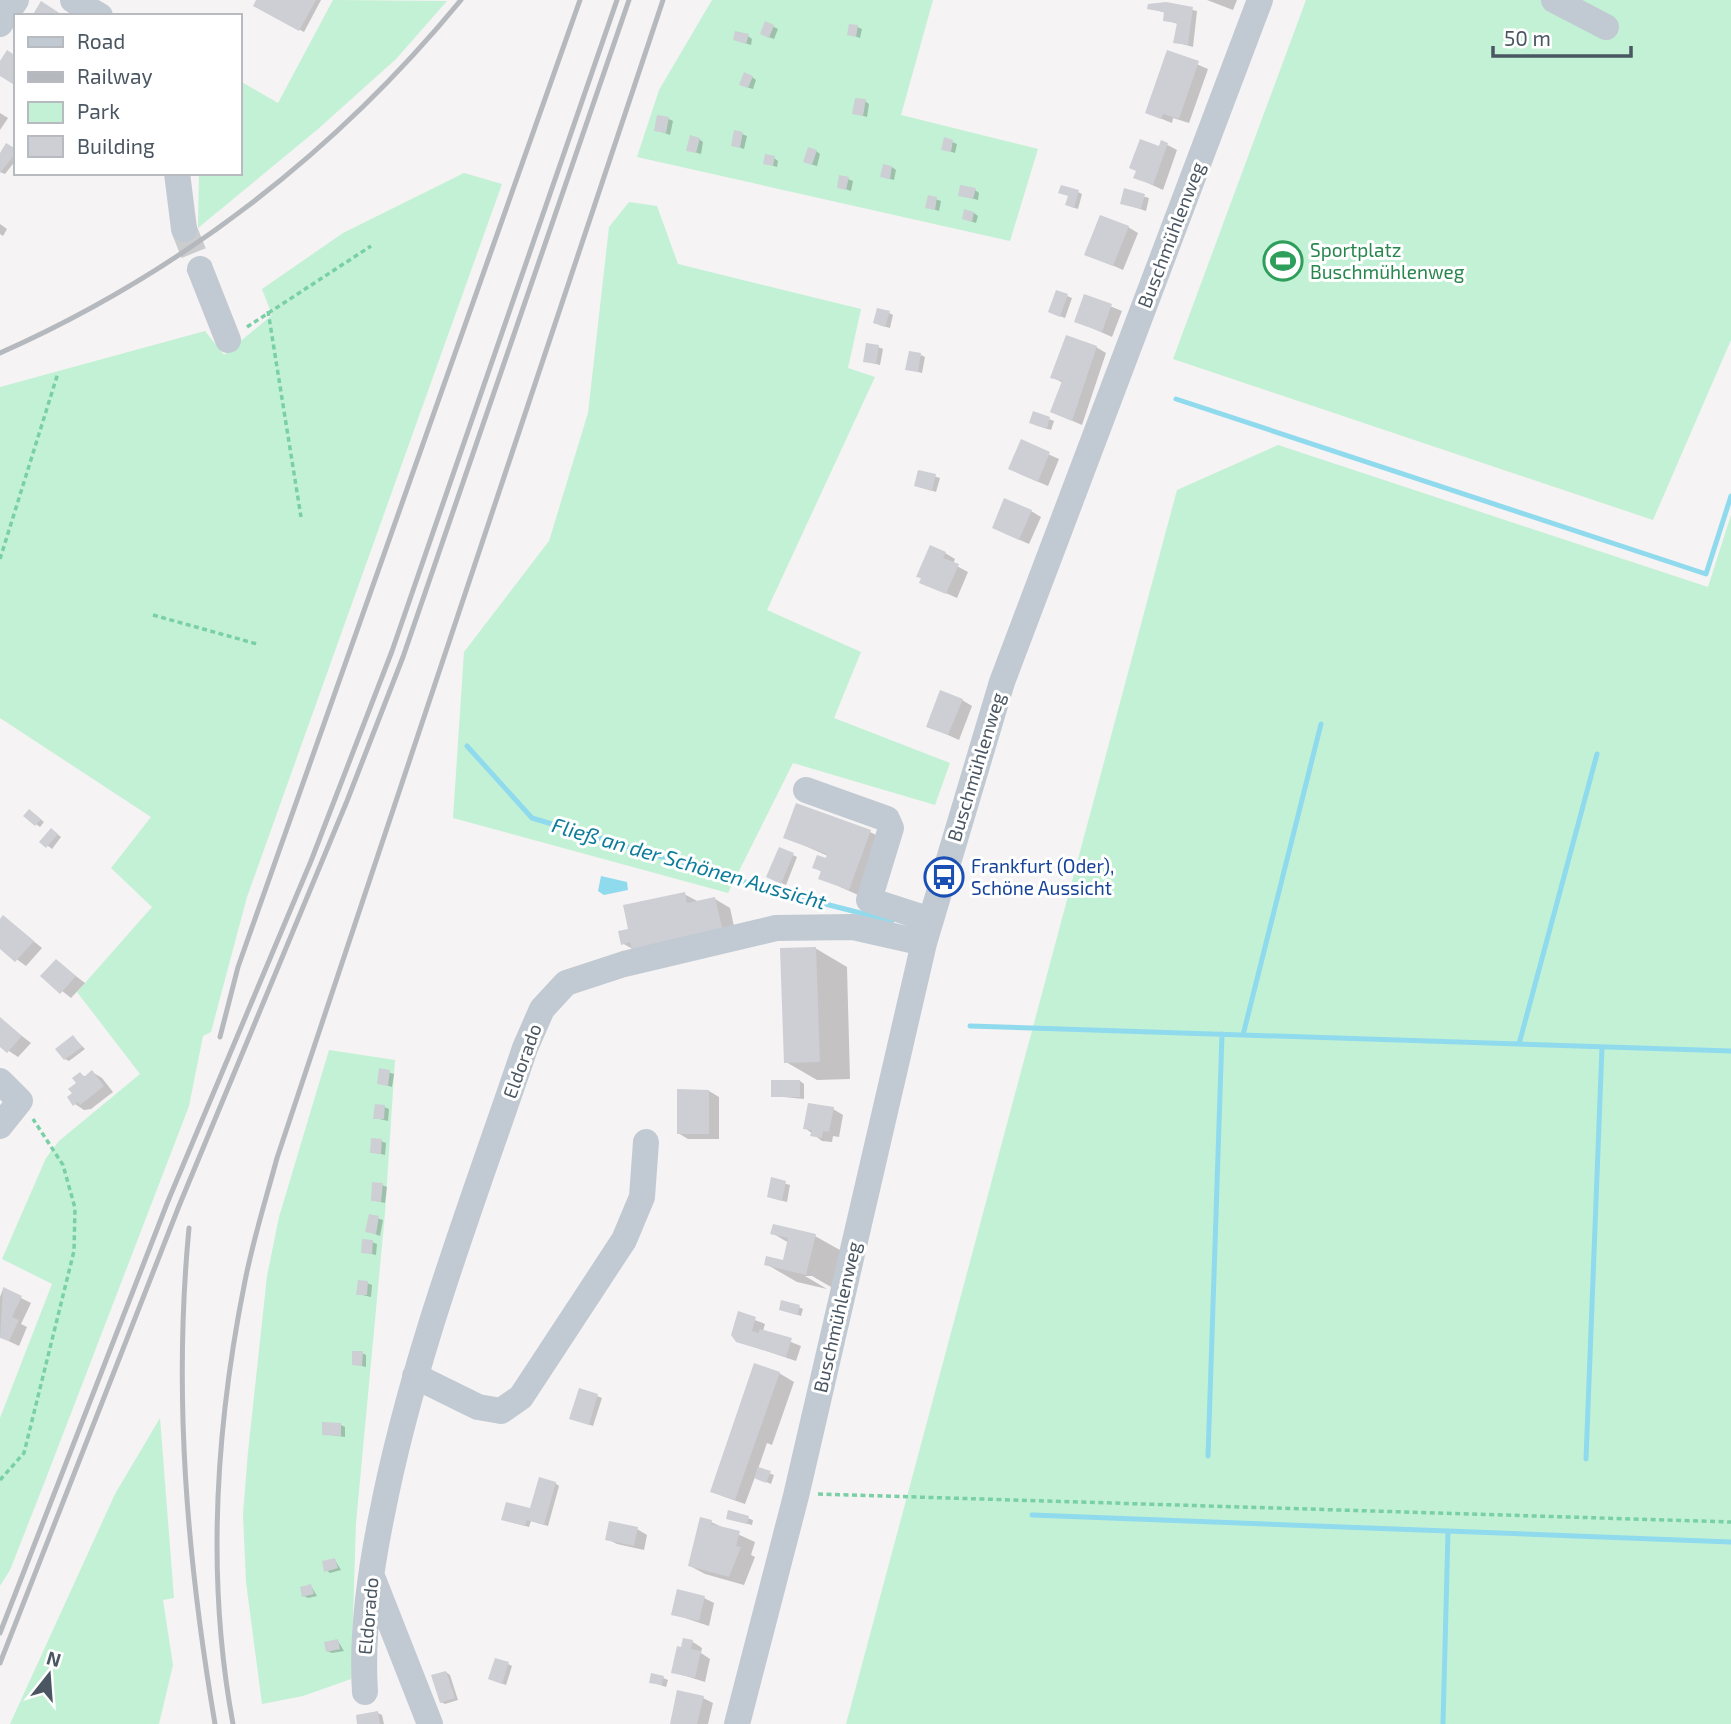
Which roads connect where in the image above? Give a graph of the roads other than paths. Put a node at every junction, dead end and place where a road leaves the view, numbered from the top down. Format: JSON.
{"nodes":[{"id":1,"x":16,"y":0,"type":"edge"},
{"id":2,"x":73,"y":0,"type":"edge"},
{"id":3,"x":1260,"y":0,"type":"edge"},
{"id":4,"x":1554,"y":0,"type":"edge"},
{"id":5,"x":97,"y":14,"type":"edge"},
{"id":6,"x":0,"y":24,"type":"edge"},
{"id":7,"x":1606,"y":27,"type":"dead end"},
{"id":8,"x":177,"y":175,"type":"edge"},
{"id":9,"x":184,"y":229,"type":"tunnel mouth"},
{"id":10,"x":200,"y":269,"type":"tunnel mouth"},
{"id":11,"x":228,"y":340,"type":"road end"},
{"id":12,"x":806,"y":790,"type":"dead end"},
{"id":13,"x":927,"y":932,"type":"junction"},
{"id":14,"x":0,"y":1081,"type":"edge"},
{"id":15,"x":0,"y":1126,"type":"edge"},
{"id":16,"x":646,"y":1143,"type":"dead end"},
{"id":17,"x":415,"y":1376,"type":"junction"},
{"id":18,"x":372,"y":1574,"type":"junction"},
{"id":19,"x":365,"y":1692,"type":"dead end"},
{"id":20,"x":430,"y":1724,"type":"edge"},
{"id":21,"x":737,"y":1724,"type":"edge"}],
"edges":[{"from":1,"to":6,"type":"street"},
{"from":2,"to":5,"type":"street"},
{"from":3,"to":13,"type":"street","name":"Buschmühlenweg"},
{"from":4,"to":7,"type":"street"},
{"from":8,"to":9,"type":"street"},
{"from":10,"to":11,"type":"street"},
{"from":12,"to":13,"type":"street"},
{"from":13,"to":17,"type":"street","name":"Eldorado"},
{"from":13,"to":21,"type":"street","name":"Buschmühlenweg"},
{"from":14,"to":15,"type":"street"},
{"from":16,"to":17,"type":"street"},
{"from":17,"to":18,"type":"street","name":"Eldorado"},
{"from":18,"to":19,"type":"street","name":"Eldorado"},
{"from":18,"to":20,"type":"street"}]}
